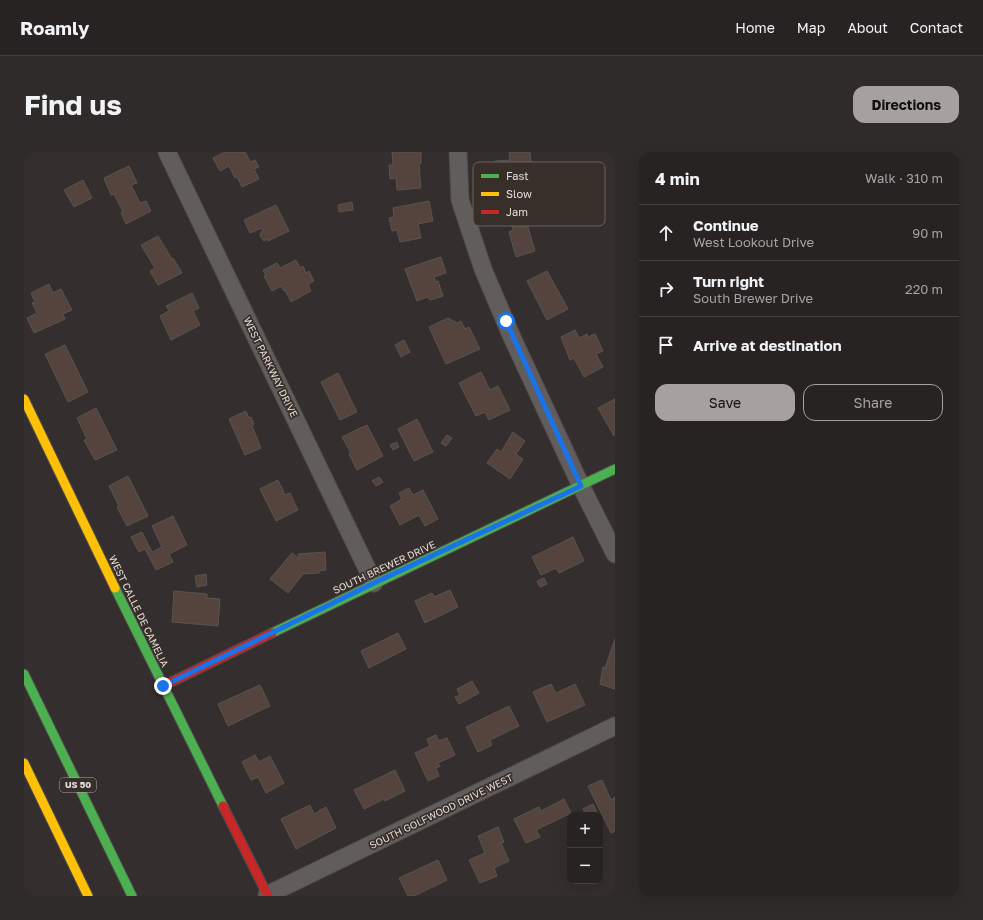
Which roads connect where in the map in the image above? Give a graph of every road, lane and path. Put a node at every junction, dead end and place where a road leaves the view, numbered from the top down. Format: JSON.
{"nodes":[{"id":1,"x":167,"y":152,"type":"edge"},
{"id":2,"x":458,"y":152,"type":"edge"},
{"id":3,"x":24,"y":399,"type":"edge"},
{"id":4,"x":615,"y":469,"type":"edge"},
{"id":5,"x":581,"y":486,"type":"junction"},
{"id":6,"x":615,"y":554,"type":"edge"},
{"id":7,"x":374,"y":583,"type":"junction"},
{"id":8,"x":24,"y":674,"type":"edge"},
{"id":9,"x":163,"y":686,"type":"junction"},
{"id":10,"x":615,"y":726,"type":"edge"},
{"id":11,"x":24,"y":763,"type":"edge"},
{"id":12,"x":88,"y":896,"type":"edge"},
{"id":13,"x":132,"y":896,"type":"edge"},
{"id":14,"x":267,"y":896,"type":"edge"}],
"edges":[{"from":1,"to":7,"type":"street","name":"WEST PARKWAY DRIVE"},
{"from":2,"to":5,"type":"street"},
{"from":3,"to":9,"type":"main road","name":"WEST CALLE DE CAMELIA"},
{"from":4,"to":5,"type":"main road","name":"SOUTH BREWER DRIVE"},
{"from":5,"to":6,"type":"street"},
{"from":5,"to":7,"type":"main road","name":"SOUTH BREWER DRIVE"},
{"from":7,"to":9,"type":"main road","name":"SOUTH BREWER DRIVE"},
{"from":8,"to":13,"type":"main road","number":"US 50"},
{"from":9,"to":14,"type":"main road","name":"WEST CALLE DE CAMELIA"},
{"from":10,"to":14,"type":"street","name":"SOUTH GOLFWOOD DRIVE WEST"},
{"from":11,"to":12,"type":"main road"}]}
